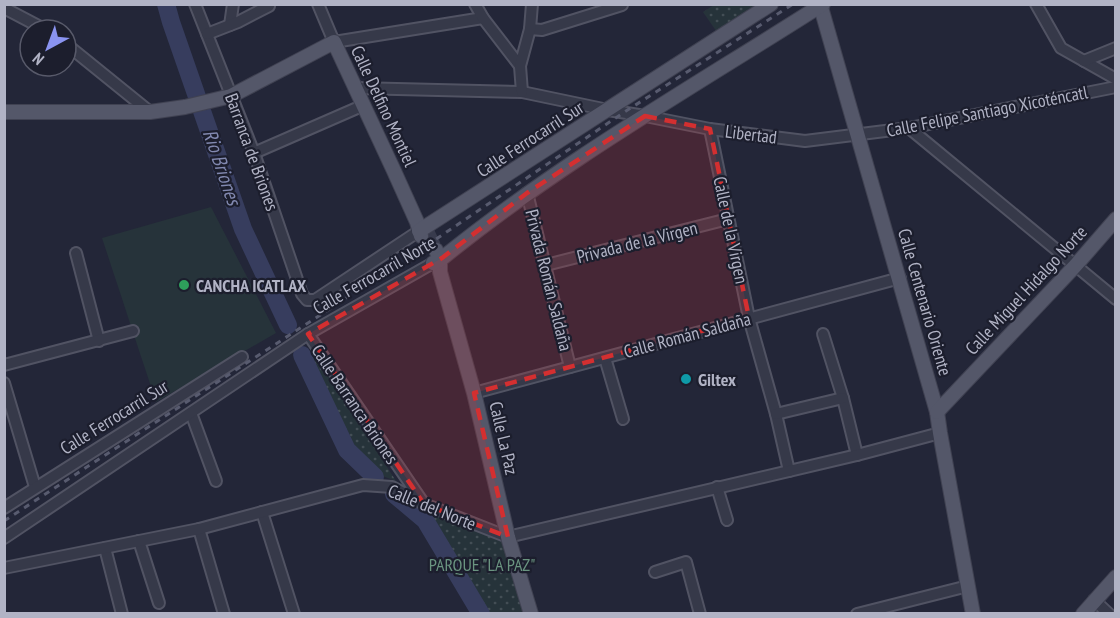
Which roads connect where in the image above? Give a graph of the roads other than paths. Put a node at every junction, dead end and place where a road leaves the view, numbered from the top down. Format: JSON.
{"nodes":[{"id":1,"x":195,"y":4,"type":"edge"},
{"id":2,"x":233,"y":4,"type":"edge"},
{"id":3,"x":268,"y":4,"type":"edge"},
{"id":4,"x":318,"y":4,"type":"edge"},
{"id":5,"x":475,"y":4,"type":"edge"},
{"id":6,"x":532,"y":4,"type":"edge"},
{"id":7,"x":771,"y":4,"type":"edge"},
{"id":8,"x":1036,"y":4,"type":"edge"},
{"id":9,"x":622,"y":5,"type":"edge"},
{"id":10,"x":821,"y":5,"type":"edge"},
{"id":11,"x":4,"y":8,"type":"edge"},
{"id":12,"x":23,"y":18,"type":"edge"},
{"id":13,"x":483,"y":18,"type":"junction"},
{"id":14,"x":230,"y":25,"type":"junction"},
{"id":15,"x":530,"y":29,"type":"junction"},
{"id":16,"x":207,"y":34,"type":"junction"},
{"id":17,"x":334,"y":42,"type":"junction"},
{"id":18,"x":1116,"y":48,"type":"edge"},
{"id":19,"x":78,"y":54,"type":"edge"},
{"id":20,"x":1084,"y":61,"type":"junction"},
{"id":21,"x":520,"y":66,"type":"junction"},
{"id":22,"x":1116,"y":79,"type":"edge"},
{"id":23,"x":1116,"y":87,"type":"edge"},
{"id":24,"x":356,"y":88,"type":"junction"},
{"id":25,"x":522,"y":92,"type":"junction"},
{"id":26,"x":231,"y":96,"type":"junction"},
{"id":27,"x":364,"y":105,"type":"junction"},
{"id":28,"x":608,"y":110,"type":"junction"},
{"id":29,"x":4,"y":112,"type":"edge"},
{"id":30,"x":150,"y":112,"type":"junction"},
{"id":31,"x":645,"y":116,"type":"junction"},
{"id":32,"x":909,"y":128,"type":"junction"},
{"id":33,"x":710,"y":129,"type":"junction"},
{"id":34,"x":858,"y":134,"type":"junction"},
{"id":35,"x":254,"y":153,"type":"junction"},
{"id":36,"x":527,"y":193,"type":"junction"},
{"id":37,"x":728,"y":219,"type":"junction"},
{"id":38,"x":1116,"y":219,"type":"edge"},
{"id":39,"x":422,"y":230,"type":"junction"},
{"id":40,"x":76,"y":253,"type":"dead end"},
{"id":41,"x":436,"y":260,"type":"junction"},
{"id":42,"x":546,"y":265,"type":"junction"},
{"id":43,"x":1076,"y":265,"type":"junction"},
{"id":44,"x":900,"y":278,"type":"junction"},
{"id":45,"x":1116,"y":299,"type":"edge"},
{"id":46,"x":307,"y":300,"type":"joint"},
{"id":47,"x":749,"y":318,"type":"junction"},
{"id":48,"x":133,"y":331,"type":"dead end"},
{"id":49,"x":308,"y":334,"type":"junction"},
{"id":50,"x":824,"y":334,"type":"dead end"},
{"id":51,"x":99,"y":341,"type":"junction"},
{"id":52,"x":242,"y":357,"type":"dead end"},
{"id":53,"x":605,"y":357,"type":"junction"},
{"id":54,"x":4,"y":365,"type":"edge"},
{"id":55,"x":570,"y":367,"type":"junction"},
{"id":56,"x":4,"y":383,"type":"edge"},
{"id":57,"x":474,"y":393,"type":"junction"},
{"id":58,"x":843,"y":398,"type":"junction"},
{"id":59,"x":937,"y":412,"type":"junction"},
{"id":60,"x":191,"y":413,"type":"junction"},
{"id":61,"x":776,"y":414,"type":"junction"},
{"id":62,"x":623,"y":419,"type":"dead end"},
{"id":63,"x":940,"y":433,"type":"junction"},
{"id":64,"x":857,"y":455,"type":"junction"},
{"id":65,"x":789,"y":471,"type":"junction"},
{"id":66,"x":216,"y":481,"type":"dead end"},
{"id":67,"x":35,"y":488,"type":"junction"},
{"id":68,"x":717,"y":488,"type":"junction"},
{"id":69,"x":424,"y":504,"type":"junction"},
{"id":70,"x":4,"y":508,"type":"edge"},
{"id":71,"x":262,"y":512,"type":"junction"},
{"id":72,"x":727,"y":520,"type":"dead end"},
{"id":73,"x":200,"y":529,"type":"junction"},
{"id":74,"x":508,"y":537,"type":"junction"},
{"id":75,"x":4,"y":538,"type":"edge"},
{"id":76,"x":139,"y":541,"type":"junction"},
{"id":77,"x":105,"y":548,"type":"junction"},
{"id":78,"x":4,"y":568,"type":"edge"},
{"id":79,"x":655,"y":572,"type":"dead end"},
{"id":80,"x":1116,"y":577,"type":"edge"},
{"id":81,"x":968,"y":586,"type":"junction"},
{"id":82,"x":1094,"y":600,"type":"junction"},
{"id":83,"x":159,"y":603,"type":"dead end"},
{"id":84,"x":122,"y":614,"type":"edge"},
{"id":85,"x":224,"y":614,"type":"edge"},
{"id":86,"x":294,"y":614,"type":"edge"},
{"id":87,"x":531,"y":614,"type":"edge"},
{"id":88,"x":700,"y":614,"type":"edge"},
{"id":89,"x":857,"y":614,"type":"edge"},
{"id":90,"x":973,"y":614,"type":"edge"},
{"id":91,"x":1083,"y":614,"type":"edge"},
{"id":92,"x":1109,"y":614,"type":"edge"}],
"edges":[{"from":1,"to":16,"type":"street","name":"Barranca de Briones"},
{"from":2,"to":14,"type":"street"},
{"from":3,"to":14,"type":"street"},
{"from":4,"to":17,"type":"street","name":"Calle Delfino Montiel"},
{"from":5,"to":13,"type":"street"},
{"from":6,"to":15,"type":"street"},
{"from":7,"to":28,"type":"main road","name":"Calle Ferrocarril Sur"},
{"from":8,"to":20,"type":"street"},
{"from":9,"to":15,"type":"street"},
{"from":10,"to":31,"type":"main road","name":"Calle Ferrocarril Norte"},
{"from":10,"to":34,"type":"main road","name":"Calle Centenario Oriente"},
{"from":11,"to":12,"type":"street"},
{"from":13,"to":17,"type":"street"},
{"from":13,"to":21,"type":"street"},
{"from":14,"to":16,"type":"street"},
{"from":15,"to":21,"type":"street"},
{"from":16,"to":26,"type":"street","name":"Barranca de Briones"},
{"from":17,"to":24,"type":"main road","name":"Calle Delfino Montiel"},
{"from":17,"to":26,"type":"main road"},
{"from":18,"to":20,"type":"street"},
{"from":19,"to":30,"type":"street"},
{"from":20,"to":22,"type":"street"},
{"from":21,"to":25,"type":"street"},
{"from":23,"to":32,"type":"street","name":"Calle Felipe Santiago Xicoténcatl"},
{"from":24,"to":25,"type":"street"},
{"from":24,"to":27,"type":"main road","name":"Calle Delfino Montiel"},
{"from":25,"to":28,"type":"street"},
{"from":26,"to":30,"type":"main road"},
{"from":26,"to":35,"type":"street","name":"Barranca de Briones"},
{"from":27,"to":35,"type":"street"},
{"from":27,"to":39,"type":"main road","name":"Calle Delfino Montiel"},
{"from":28,"to":31,"type":"street"},
{"from":28,"to":39,"type":"main road","name":"Calle Ferrocarril Sur"},
{"from":29,"to":30,"type":"main road"},
{"from":31,"to":33,"type":"street","name":"Libertad"},
{"from":31,"to":36,"type":"main road","name":"Calle Ferrocarril Norte"},
{"from":32,"to":34,"type":"street","name":"Calle Felipe Santiago Xicoténcatl"},
{"from":32,"to":43,"type":"street"},
{"from":33,"to":34,"type":"street","name":"Libertad"},
{"from":33,"to":37,"type":"street","name":"Calle de la Virgen"},
{"from":34,"to":44,"type":"main road","name":"Calle Centenario Oriente"},
{"from":35,"to":46,"type":"street","name":"Barranca de Briones"},
{"from":36,"to":41,"type":"main road","name":"Calle Ferrocarril Norte"},
{"from":36,"to":42,"type":"street","name":"Privada Román Saldaña"},
{"from":37,"to":42,"type":"street","name":"Privada de la Virgen"},
{"from":37,"to":47,"type":"street","name":"Calle de la Virgen"},
{"from":38,"to":43,"type":"main road","name":"Calle Miguel Hidalgo Norte"},
{"from":39,"to":46,"type":"street","name":"Calle Ferrocarril Sur"},
{"from":40,"to":51,"type":"street"},
{"from":41,"to":49,"type":"street","name":"Calle Ferrocarril Norte"},
{"from":41,"to":57,"type":"main road","name":"Calle La Paz"},
{"from":42,"to":55,"type":"street","name":"Privada Román Saldaña"},
{"from":43,"to":45,"type":"street"},
{"from":43,"to":59,"type":"main road","name":"Calle Miguel Hidalgo Norte"},
{"from":44,"to":47,"type":"street","name":"Calle Román Saldaña"},
{"from":44,"to":59,"type":"main road","name":"Calle Centenario Oriente"},
{"from":47,"to":53,"type":"street","name":"Calle Román Saldaña"},
{"from":47,"to":61,"type":"street","name":"Calle de la Virgen"},
{"from":48,"to":51,"type":"street"},
{"from":49,"to":60,"type":"street","name":"Calle Ferrocarril Norte"},
{"from":49,"to":69,"type":"street","name":"Calle Barranca Briones"},
{"from":50,"to":58,"type":"street"},
{"from":51,"to":54,"type":"street"},
{"from":52,"to":67,"type":"street","name":"Calle Ferrocarril Sur"},
{"from":53,"to":55,"type":"street","name":"Calle Román Saldaña"},
{"from":53,"to":62,"type":"street"},
{"from":55,"to":57,"type":"street","name":"Calle Román Saldaña"},
{"from":56,"to":67,"type":"street"},
{"from":57,"to":74,"type":"main road","name":"Calle La Paz"},
{"from":58,"to":61,"type":"street"},
{"from":58,"to":64,"type":"street"},
{"from":59,"to":63,"type":"main road","name":"Calle Centenario Oriente"},
{"from":60,"to":66,"type":"street"},
{"from":60,"to":75,"type":"street","name":"Calle Ferrocarril Norte"},
{"from":61,"to":65,"type":"street","name":"Calle de la Virgen"},
{"from":63,"to":64,"type":"street"},
{"from":63,"to":81,"type":"main road","name":"Calle Centenario Oriente"},
{"from":64,"to":65,"type":"street"},
{"from":65,"to":68,"type":"street"},
{"from":67,"to":70,"type":"street","name":"Calle Ferrocarril Sur"},
{"from":68,"to":72,"type":"street"},
{"from":68,"to":74,"type":"street"},
{"from":69,"to":71,"type":"street","name":"Calle del Norte"},
{"from":69,"to":74,"type":"street","name":"Calle del Norte"},
{"from":71,"to":73,"type":"street","name":"Calle del Norte"},
{"from":71,"to":86,"type":"street"},
{"from":73,"to":76,"type":"street","name":"Calle del Norte"},
{"from":73,"to":85,"type":"street"},
{"from":74,"to":87,"type":"main road","name":"Calle La Paz"},
{"from":76,"to":77,"type":"street","name":"Calle del Norte"},
{"from":76,"to":83,"type":"street"},
{"from":77,"to":78,"type":"street","name":"Calle del Norte"},
{"from":77,"to":84,"type":"street"},
{"from":79,"to":88,"type":"street"},
{"from":80,"to":82,"type":"main road"},
{"from":81,"to":89,"type":"street"},
{"from":81,"to":90,"type":"main road","name":"Calle Centenario Oriente"},
{"from":82,"to":91,"type":"main road"},
{"from":82,"to":92,"type":"street"}]}
